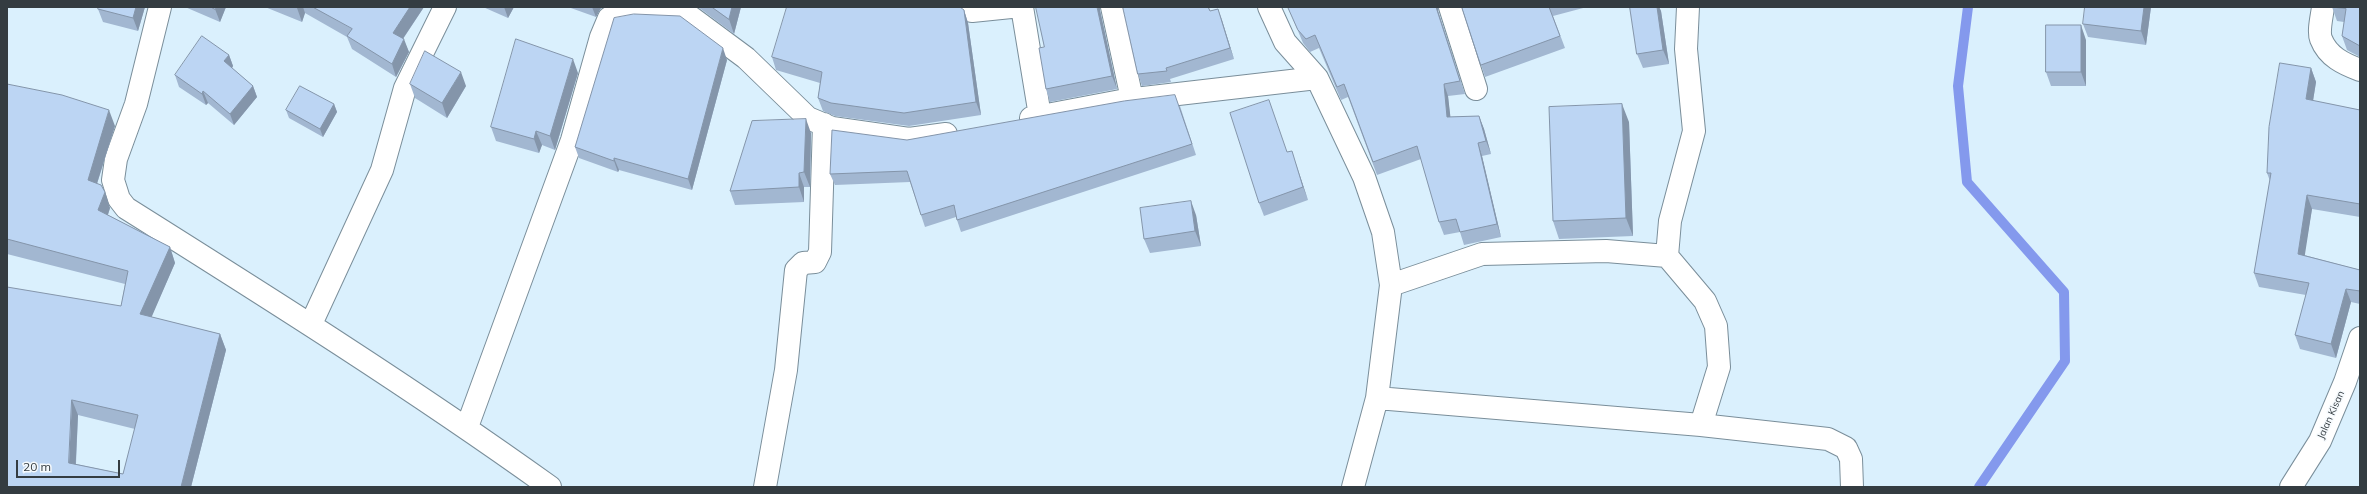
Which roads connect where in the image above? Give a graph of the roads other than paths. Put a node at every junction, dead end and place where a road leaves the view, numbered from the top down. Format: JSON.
{"nodes":[{"id":1,"x":160,"y":7,"type":"edge"},
{"id":2,"x":445,"y":7,"type":"edge"},
{"id":3,"x":968,"y":7,"type":"edge"},
{"id":4,"x":1011,"y":7,"type":"edge"},
{"id":5,"x":1022,"y":7,"type":"edge"},
{"id":6,"x":1112,"y":7,"type":"edge"},
{"id":7,"x":1269,"y":7,"type":"edge"},
{"id":8,"x":1450,"y":7,"type":"edge"},
{"id":9,"x":1688,"y":7,"type":"edge"},
{"id":10,"x":2323,"y":7,"type":"edge"},
{"id":11,"x":610,"y":13,"type":"edge"},
{"id":12,"x":2360,"y":70,"type":"edge"},
{"id":13,"x":1317,"y":78,"type":"junction"},
{"id":14,"x":1476,"y":89,"type":"dead end"},
{"id":15,"x":1132,"y":99,"type":"junction"},
{"id":16,"x":1040,"y":116,"type":"junction"},
{"id":17,"x":1009,"y":122,"type":"edge"},
{"id":18,"x":824,"y":124,"type":"junction"},
{"id":19,"x":964,"y":131,"type":"edge"},
{"id":20,"x":1667,"y":256,"type":"junction"},
{"id":21,"x":1391,"y":285,"type":"junction"},
{"id":22,"x":311,"y":324,"type":"junction"},
{"id":23,"x":2360,"y":338,"type":"edge"},
{"id":24,"x":1377,"y":398,"type":"junction"},
{"id":25,"x":1701,"y":425,"type":"junction"},
{"id":26,"x":466,"y":427,"type":"junction"},
{"id":27,"x":550,"y":487,"type":"edge"},
{"id":28,"x":765,"y":487,"type":"edge"},
{"id":29,"x":1353,"y":487,"type":"edge"},
{"id":30,"x":1852,"y":487,"type":"edge"},
{"id":31,"x":2291,"y":487,"type":"edge"}],
"edges":[{"from":1,"to":22,"type":"street"},
{"from":2,"to":22,"type":"street"},
{"from":3,"to":4,"type":"street"},
{"from":5,"to":16,"type":"street"},
{"from":6,"to":15,"type":"street"},
{"from":7,"to":13,"type":"street"},
{"from":8,"to":14,"type":"street"},
{"from":9,"to":20,"type":"street"},
{"from":10,"to":12,"type":"street"},
{"from":11,"to":18,"type":"street"},
{"from":11,"to":26,"type":"street"},
{"from":13,"to":15,"type":"street"},
{"from":13,"to":21,"type":"street"},
{"from":15,"to":16,"type":"street"},
{"from":16,"to":17,"type":"street"},
{"from":18,"to":19,"type":"street"},
{"from":18,"to":28,"type":"street"},
{"from":20,"to":21,"type":"street"},
{"from":20,"to":25,"type":"street"},
{"from":21,"to":24,"type":"street"},
{"from":22,"to":26,"type":"street"},
{"from":23,"to":31,"type":"street","name":"Jalan Kisan"},
{"from":24,"to":25,"type":"street"},
{"from":24,"to":29,"type":"street"},
{"from":25,"to":30,"type":"street"},
{"from":26,"to":27,"type":"street"}]}
